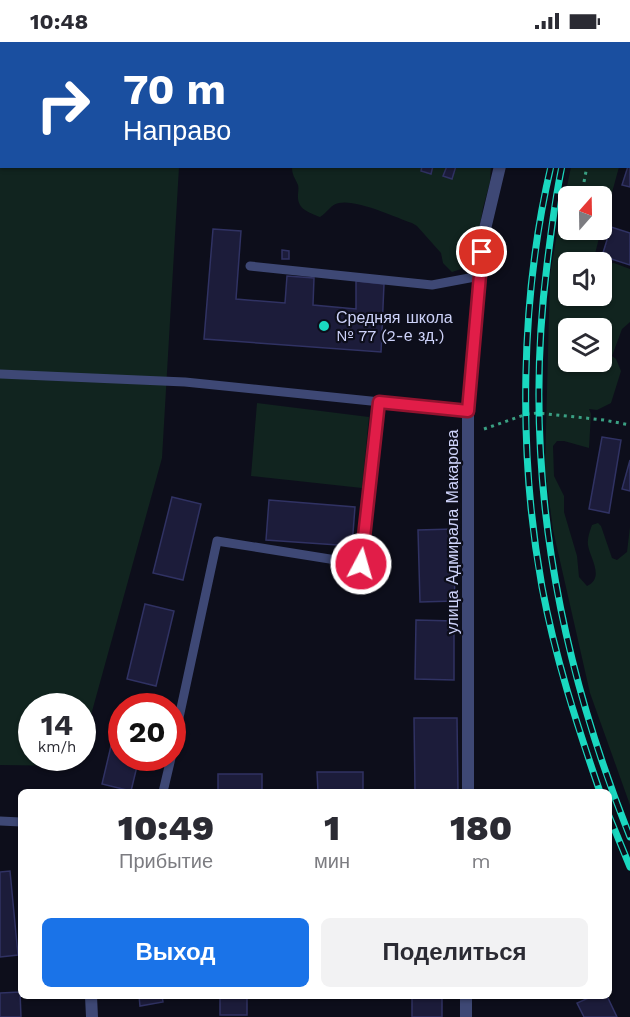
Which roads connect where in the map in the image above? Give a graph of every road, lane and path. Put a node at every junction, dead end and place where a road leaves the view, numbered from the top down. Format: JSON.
{"nodes":[{"id":1,"x":496,"y":168,"type":"edge"},
{"id":2,"x":588,"y":168,"type":"edge"},
{"id":3,"x":584,"y":182,"type":"dead end"},
{"id":4,"x":250,"y":266,"type":"dead end"},
{"id":5,"x":480,"y":276,"type":"junction"},
{"id":6,"x":0,"y":374,"type":"edge"},
{"id":7,"x":379,"y":402,"type":"junction"},
{"id":8,"x":468,"y":411,"type":"junction"},
{"id":9,"x":630,"y":425,"type":"edge"},
{"id":10,"x":484,"y":429,"type":"dead end"},
{"id":11,"x":184,"y":693,"type":"edge"},
{"id":12,"x":168,"y":771,"type":"edge"},
{"id":13,"x":165,"y":789,"type":"edge"},
{"id":14,"x":468,"y":789,"type":"edge"},
{"id":15,"x":0,"y":821,"type":"edge"},
{"id":16,"x":18,"y":822,"type":"edge"},
{"id":17,"x":91,"y":999,"type":"edge"},
{"id":18,"x":466,"y":999,"type":"edge"},
{"id":19,"x":92,"y":1017,"type":"edge"},
{"id":20,"x":466,"y":1017,"type":"edge"}],
"edges":[{"from":1,"to":5,"type":"street","name":"улица Адмирала Макарова"},
{"from":2,"to":3,"type":"path"},
{"from":4,"to":5,"type":"lane"},
{"from":5,"to":8,"type":"street","name":"улица Адмирала Макарова"},
{"from":6,"to":7,"type":"lane"},
{"from":7,"to":8,"type":"lane"},
{"from":7,"to":11,"type":"lane"},
{"from":8,"to":14,"type":"street","name":"улица Адмирала Макарова"},
{"from":9,"to":10,"type":"path"},
{"from":12,"to":13,"type":"lane"},
{"from":15,"to":16,"type":"lane"},
{"from":17,"to":19,"type":"street"},
{"from":18,"to":20,"type":"street"}]}
